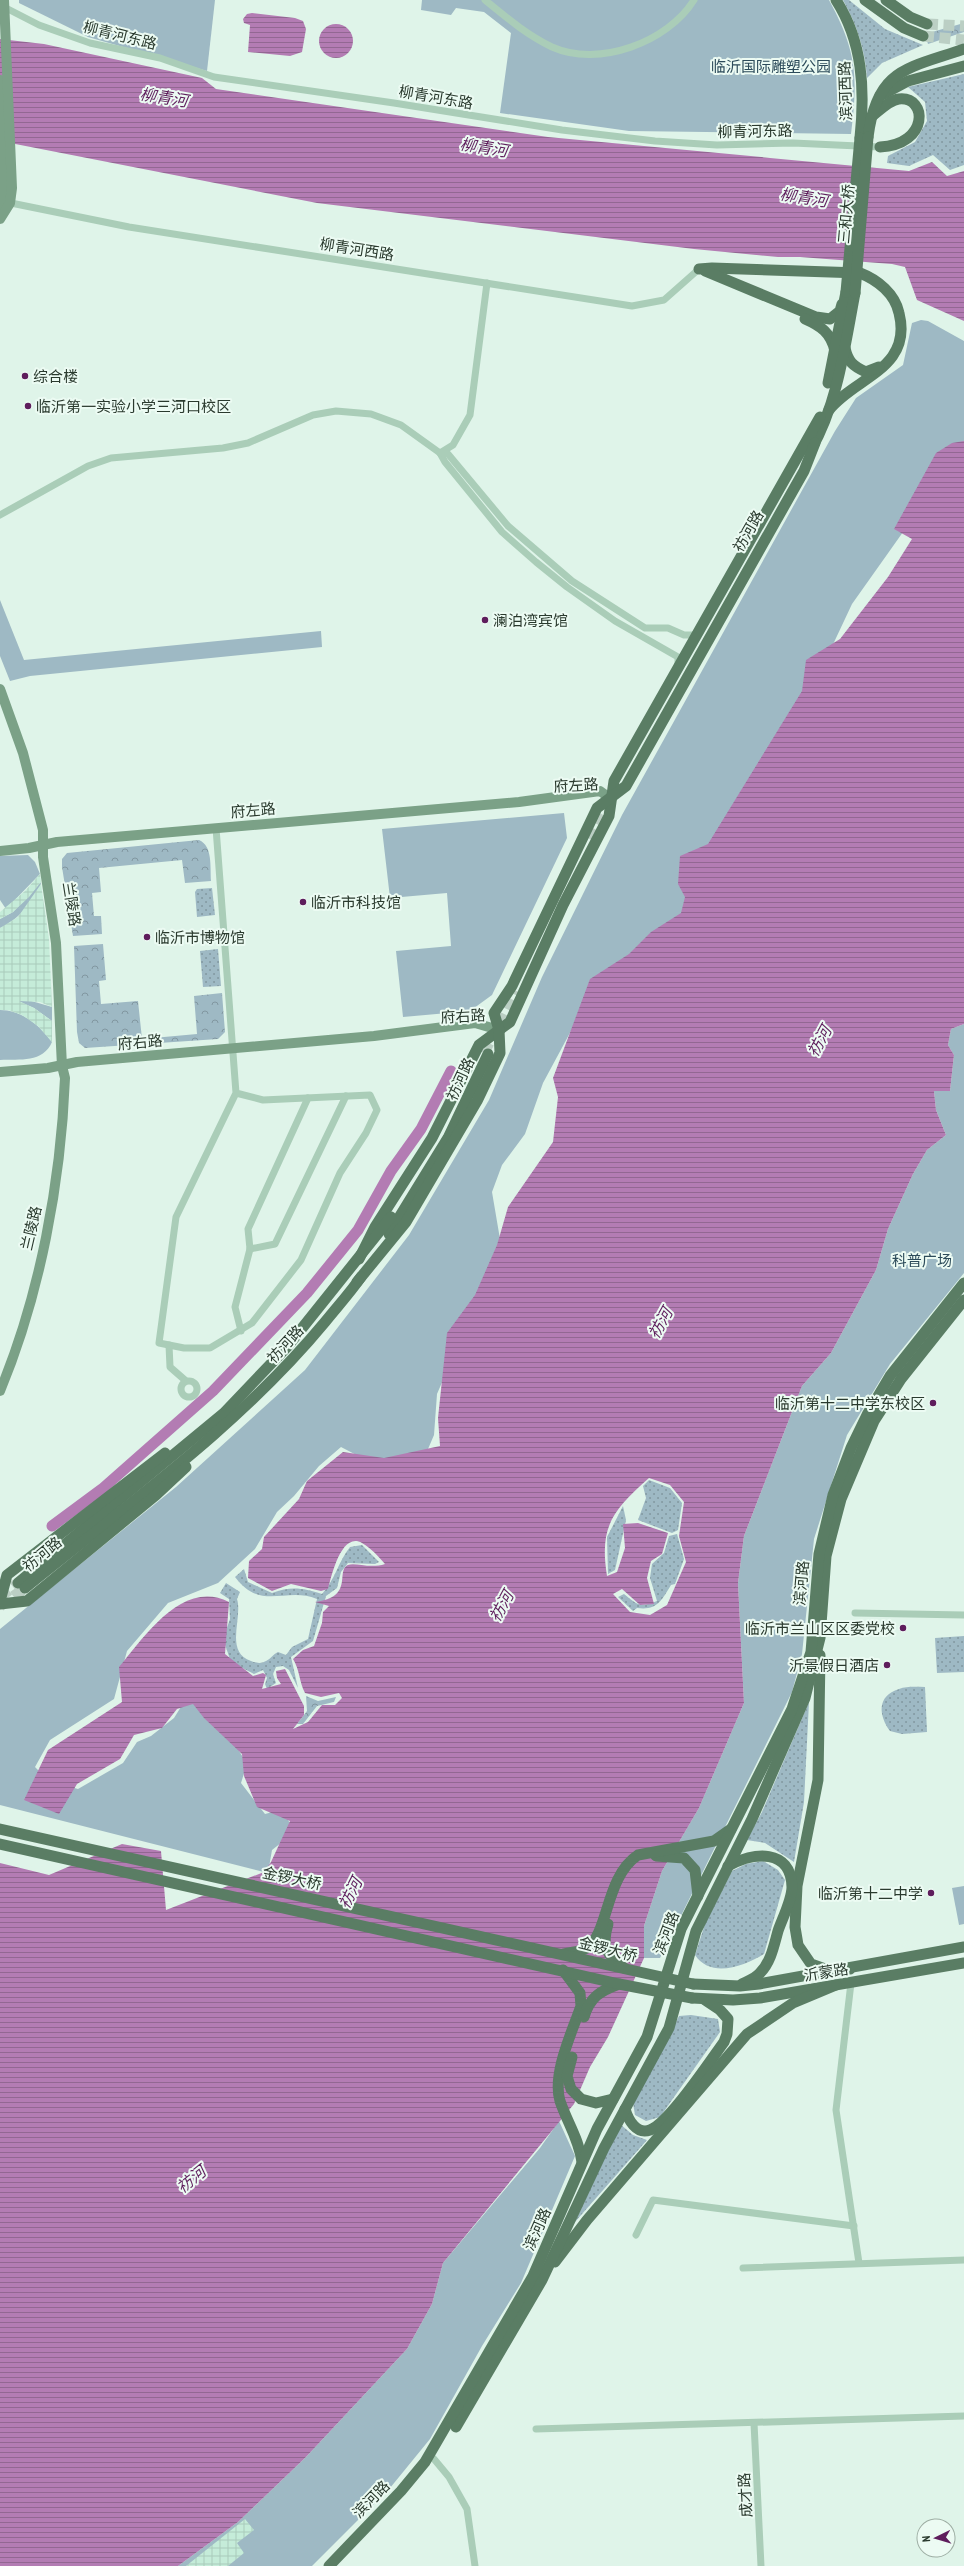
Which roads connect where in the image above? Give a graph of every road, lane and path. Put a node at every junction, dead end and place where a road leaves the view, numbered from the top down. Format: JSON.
{"nodes":[{"id":1,"x":485,"y":0,"type":"edge"},
{"id":2,"x":694,"y":0,"type":"edge"},
{"id":3,"x":836,"y":0,"type":"edge"},
{"id":4,"x":865,"y":0,"type":"edge"},
{"id":5,"x":886,"y":0,"type":"edge"},
{"id":6,"x":3,"y":4,"type":"edge"},
{"id":7,"x":926,"y":24,"type":"tunnel mouth"},
{"id":8,"x":923,"y":36,"type":"tunnel mouth"},
{"id":9,"x":964,"y":41,"type":"edge"},
{"id":10,"x":964,"y":49,"type":"edge"},
{"id":11,"x":964,"y":66,"type":"edge"},
{"id":12,"x":0,"y":80,"type":"edge"},
{"id":13,"x":876,"y":99,"type":"junction"},
{"id":14,"x":866,"y":117,"type":"junction"},
{"id":15,"x":864,"y":138,"type":"joint"},
{"id":16,"x":880,"y":148,"type":"joint"},
{"id":17,"x":7,"y":159,"type":"junction"},
{"id":18,"x":3,"y":203,"type":"edge"},
{"id":19,"x":0,"y":219,"type":"edge"},
{"id":20,"x":700,"y":270,"type":"junction"},
{"id":21,"x":487,"y":283,"type":"junction"},
{"id":22,"x":850,"y":292,"type":"junction"},
{"id":23,"x":840,"y":348,"type":"junction"},
{"id":24,"x":892,"y":359,"type":"junction"},
{"id":25,"x":823,"y":415,"type":"junction"},
{"id":26,"x":440,"y":452,"type":"junction"},
{"id":27,"x":0,"y":515,"type":"edge"},
{"id":28,"x":695,"y":635,"type":"junction"},
{"id":29,"x":678,"y":665,"type":"junction"},
{"id":30,"x":0,"y":689,"type":"edge"},
{"id":31,"x":0,"y":705,"type":"edge"},
{"id":32,"x":627,"y":769,"type":"junction"},
{"id":33,"x":611,"y":799,"type":"junction"},
{"id":34,"x":216,"y":830,"type":"junction"},
{"id":35,"x":42,"y":844,"type":"junction"},
{"id":36,"x":0,"y":848,"type":"edge"},
{"id":37,"x":0,"y":851,"type":"edge"},
{"id":38,"x":499,"y":1030,"type":"junction"},
{"id":39,"x":234,"y":1050,"type":"junction"},
{"id":40,"x":62,"y":1066,"type":"junction"},
{"id":41,"x":0,"y":1069,"type":"edge"},
{"id":42,"x":0,"y":1072,"type":"edge"},
{"id":43,"x":236,"y":1093,"type":"junction"},
{"id":44,"x":346,"y":1096,"type":"junction"},
{"id":45,"x":308,"y":1098,"type":"junction"},
{"id":46,"x":250,"y":1249,"type":"junction"},
{"id":47,"x":359,"y":1260,"type":"junction"},
{"id":48,"x":357,"y":1282,"type":"junction"},
{"id":49,"x":964,"y":1283,"type":"edge"},
{"id":50,"x":964,"y":1300,"type":"edge"},
{"id":51,"x":241,"y":1331,"type":"junction"},
{"id":52,"x":169,"y":1345,"type":"junction"},
{"id":53,"x":0,"y":1375,"type":"edge"},
{"id":54,"x":186,"y":1381,"type":"dead end"},
{"id":55,"x":0,"y":1391,"type":"edge"},
{"id":56,"x":217,"y":1419,"type":"junction"},
{"id":57,"x":201,"y":1446,"type":"junction"},
{"id":58,"x":0,"y":1602,"type":"edge"},
{"id":59,"x":855,"y":1613,"type":"dead end"},
{"id":60,"x":964,"y":1615,"type":"edge"},
{"id":61,"x":820,"y":1638,"type":"junction"},
{"id":62,"x":733,"y":1827,"type":"junction"},
{"id":63,"x":0,"y":1829,"type":"edge"},
{"id":64,"x":0,"y":1844,"type":"edge"},
{"id":65,"x":728,"y":1866,"type":"junction"},
{"id":66,"x":698,"y":1896,"type":"junction"},
{"id":67,"x":964,"y":1947,"type":"edge"},
{"id":68,"x":563,"y":1954,"type":"junction"},
{"id":69,"x":964,"y":1963,"type":"edge"},
{"id":70,"x":624,"y":1968,"type":"junction"},
{"id":71,"x":850,"y":1969,"type":"junction"},
{"id":72,"x":563,"y":1970,"type":"junction"},
{"id":73,"x":851,"y":1983,"type":"junction"},
{"id":74,"x":619,"y":1984,"type":"junction"},
{"id":75,"x":694,"y":1984,"type":"joint"},
{"id":76,"x":740,"y":1986,"type":"junction"},
{"id":77,"x":836,"y":1986,"type":"junction"},
{"id":78,"x":692,"y":1998,"type":"joint"},
{"id":79,"x":704,"y":1999,"type":"junction"},
{"id":80,"x":613,"y":2099,"type":"junction"},
{"id":81,"x":625,"y":2108,"type":"junction"},
{"id":82,"x":582,"y":2163,"type":"junction"},
{"id":83,"x":854,"y":2226,"type":"junction"},
{"id":84,"x":636,"y":2235,"type":"dead end"},
{"id":85,"x":964,"y":2260,"type":"edge"},
{"id":86,"x":859,"y":2263,"type":"junction"},
{"id":87,"x":743,"y":2268,"type":"dead end"},
{"id":88,"x":542,"y":2280,"type":"junction"},
{"id":89,"x":964,"y":2416,"type":"edge"},
{"id":90,"x":754,"y":2423,"type":"junction"},
{"id":91,"x":536,"y":2428,"type":"dead end"},
{"id":92,"x":434,"y":2459,"type":"junction"},
{"id":93,"x":329,"y":2566,"type":"edge"},
{"id":94,"x":336,"y":2566,"type":"edge"},
{"id":95,"x":475,"y":2566,"type":"edge"},
{"id":96,"x":761,"y":2566,"type":"edge"}],
"edges":[{"from":1,"to":2,"type":"street"},
{"from":3,"to":14,"type":"main road","name":"滨河西路"},
{"from":4,"to":8,"type":"main road"},
{"from":5,"to":7,"type":"main road"},
{"from":6,"to":16,"type":"street","name":"柳青河东路"},
{"from":6,"to":17,"type":"main road"},
{"from":9,"to":14,"type":"main road"},
{"from":10,"to":13,"type":"main road","name":"滨河西路"},
{"from":11,"to":13,"type":"main road"},
{"from":12,"to":17,"type":"main road"},
{"from":13,"to":14,"type":"main road","name":"滨河西路"},
{"from":14,"to":15,"type":"main road","name":"滨河西路"},
{"from":14,"to":16,"type":"main road"},
{"from":15,"to":22,"type":"main road","name":"三和大桥","bridge":true},
{"from":17,"to":18,"type":"main road"},
{"from":18,"to":19,"type":"main road"},
{"from":18,"to":21,"type":"street","name":"柳青河西路"},
{"from":20,"to":21,"type":"street","name":"柳青河西路"},
{"from":20,"to":22,"type":"main road"},
{"from":20,"to":23,"type":"main road"},
{"from":20,"to":24,"type":"main road"},
{"from":21,"to":26,"type":"street"},
{"from":22,"to":23,"type":"main road","name":"祊河路"},
{"from":23,"to":24,"type":"main road"},
{"from":23,"to":25,"type":"main road","name":"祊河路"},
{"from":24,"to":25,"type":"main road"},
{"from":25,"to":28,"type":"main road"},
{"from":25,"to":32,"type":"main road","name":"祊河路"},
{"from":25,"to":32,"type":"main road","name":"祊河路"},
{"from":26,"to":27,"type":"street"},
{"from":26,"to":28,"type":"street"},
{"from":26,"to":29,"type":"street"},
{"from":28,"to":29,"type":"main road"},
{"from":29,"to":32,"type":"main road"},
{"from":30,"to":35,"type":"main road","name":"兰陵路"},
{"from":31,"to":35,"type":"main road","name":"兰陵路"},
{"from":32,"to":33,"type":"main road"},
{"from":33,"to":34,"type":"main road","name":"府左路"},
{"from":33,"to":38,"type":"main road"},
{"from":33,"to":38,"type":"main road"},
{"from":34,"to":35,"type":"main road","name":"府左路"},
{"from":34,"to":39,"type":"street"},
{"from":35,"to":36,"type":"main road","name":"府左路"},
{"from":35,"to":37,"type":"main road","name":"府左路"},
{"from":35,"to":40,"type":"main road","name":"兰陵路"},
{"from":38,"to":39,"type":"main road","name":"府右路"},
{"from":38,"to":47,"type":"main road"},
{"from":38,"to":48,"type":"main road"},
{"from":39,"to":40,"type":"main road","name":"府右路"},
{"from":39,"to":43,"type":"street"},
{"from":40,"to":41,"type":"main road","name":"府右路"},
{"from":40,"to":42,"type":"main road","name":"府右路"},
{"from":40,"to":53,"type":"main road","name":"兰陵路"},
{"from":40,"to":55,"type":"main road","name":"兰陵路"},
{"from":43,"to":45,"type":"street"},
{"from":43,"to":52,"type":"street"},
{"from":44,"to":45,"type":"street"},
{"from":44,"to":46,"type":"street"},
{"from":44,"to":51,"type":"street"},
{"from":45,"to":46,"type":"street"},
{"from":46,"to":51,"type":"street"},
{"from":47,"to":48,"type":"main road","name":"祊河路"},
{"from":47,"to":56,"type":"main road","name":"祊河路"},
{"from":48,"to":57,"type":"main road","name":"祊河路"},
{"from":49,"to":62,"type":"main road","name":"滨河路"},
{"from":50,"to":61,"type":"main road","name":"滨河路"},
{"from":51,"to":52,"type":"street"},
{"from":52,"to":54,"type":"street"},
{"from":56,"to":57,"type":"main road","name":"祊河路"},
{"from":56,"to":58,"type":"main road"},
{"from":57,"to":58,"type":"main road"},
{"from":59,"to":60,"type":"street"},
{"from":61,"to":65,"type":"main road","name":"滨河路"},
{"from":61,"to":71,"type":"main road"},
{"from":62,"to":66,"type":"main road","name":"滨河路"},
{"from":62,"to":68,"type":"main road"},
{"from":63,"to":68,"type":"main road","name":"金锣大桥","bridge":true},
{"from":64,"to":72,"type":"main road","name":"金锣大桥","bridge":true},
{"from":65,"to":76,"type":"main road"},
{"from":65,"to":81,"type":"main road","name":"滨河路"},
{"from":66,"to":70,"type":"main road"},
{"from":66,"to":80,"type":"main road","name":"滨河路"},
{"from":67,"to":71,"type":"main road","name":"沂蒙路"},
{"from":68,"to":70,"type":"main road","name":"金锣大桥","bridge":true},
{"from":69,"to":73,"type":"main road","name":"沂蒙路"},
{"from":70,"to":75,"type":"main road","name":"金锣大桥","bridge":true},
{"from":71,"to":76,"type":"main road","name":"沂蒙路"},
{"from":72,"to":74,"type":"main road","name":"金锣大桥","bridge":true},
{"from":72,"to":82,"type":"main road"},
{"from":73,"to":77,"type":"main road","name":"沂蒙路"},
{"from":73,"to":83,"type":"street"},
{"from":74,"to":78,"type":"main road","name":"金锣大桥","bridge":true},
{"from":74,"to":80,"type":"main road"},
{"from":75,"to":76,"type":"main road","name":"沂蒙路"},
{"from":77,"to":79,"type":"main road","name":"沂蒙路"},
{"from":77,"to":88,"type":"main road"},
{"from":78,"to":79,"type":"main road","name":"沂蒙路"},
{"from":79,"to":81,"type":"main road"},
{"from":80,"to":82,"type":"main road","name":"滨河路"},
{"from":81,"to":88,"type":"main road","name":"滨河路"},
{"from":82,"to":93,"type":"main road","name":"滨河路"},
{"from":83,"to":84,"type":"street"},
{"from":83,"to":86,"type":"street"},
{"from":85,"to":86,"type":"street"},
{"from":86,"to":87,"type":"street"},
{"from":88,"to":92,"type":"main road","name":"滨河路"},
{"from":89,"to":90,"type":"street"},
{"from":90,"to":91,"type":"street"},
{"from":90,"to":96,"type":"street","name":"成才路"},
{"from":92,"to":94,"type":"main road","name":"滨河路"},
{"from":92,"to":95,"type":"street"}]}
